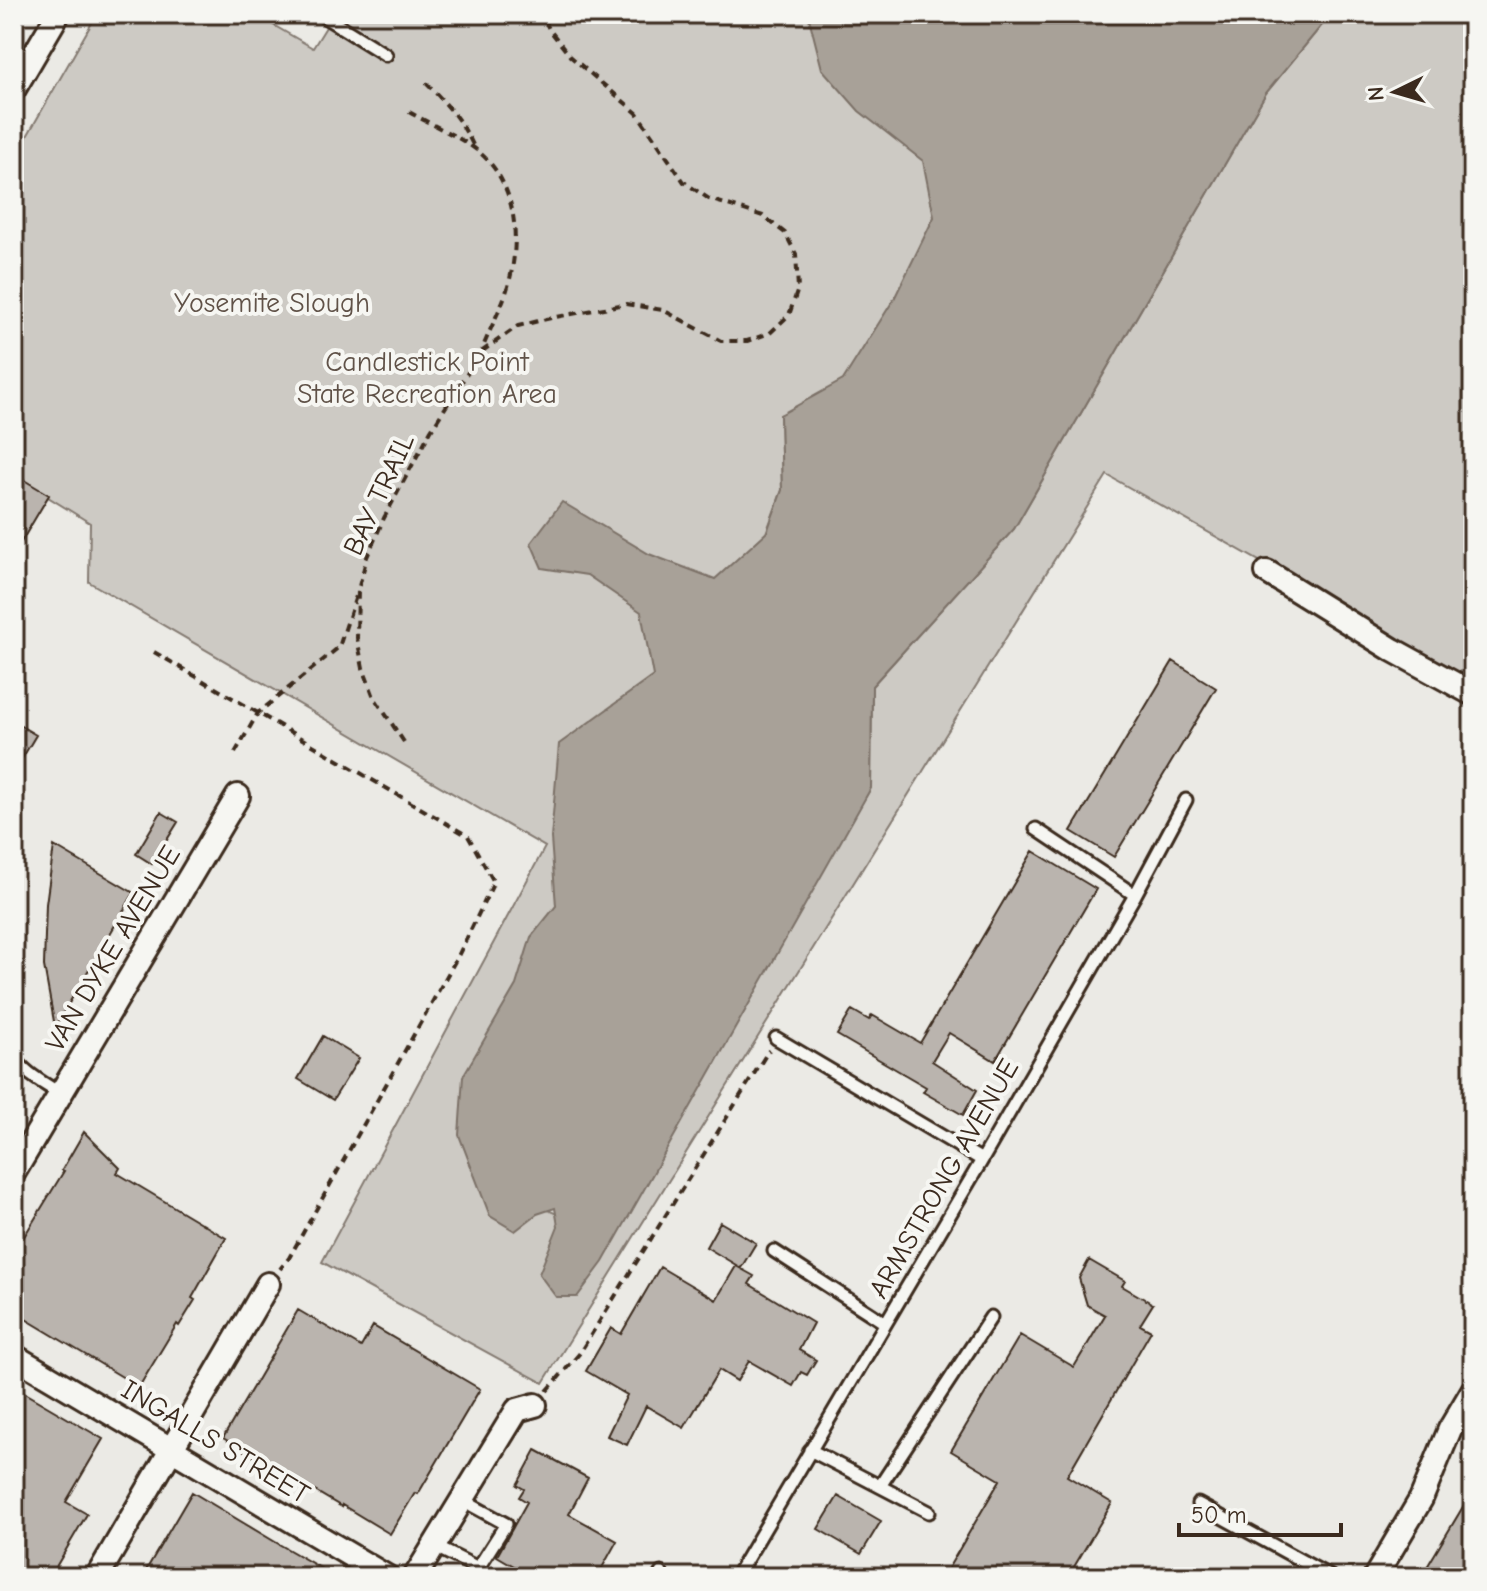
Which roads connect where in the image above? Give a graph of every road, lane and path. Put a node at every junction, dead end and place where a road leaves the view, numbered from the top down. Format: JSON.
{"nodes":[{"id":1,"x":58,"y":14,"type":"edge"},
{"id":2,"x":320,"y":14,"type":"edge"},
{"id":3,"x":542,"y":14,"type":"edge"},
{"id":4,"x":386,"y":55,"type":"dead end"},
{"id":5,"x":426,"y":83,"type":"dead end"},
{"id":6,"x":14,"y":89,"type":"edge"},
{"id":7,"x":409,"y":112,"type":"dead end"},
{"id":8,"x":474,"y":147,"type":"junction"},
{"id":9,"x":481,"y":352,"type":"junction"},
{"id":10,"x":1267,"y":572,"type":"dead end"},
{"id":11,"x":358,"y":590,"type":"junction"},
{"id":12,"x":154,"y":652,"type":"dead end"},
{"id":13,"x":1473,"y":694,"type":"edge"},
{"id":14,"x":258,"y":713,"type":"junction"},
{"id":15,"x":404,"y":742,"type":"dead end"},
{"id":16,"x":235,"y":753,"type":"dead end"},
{"id":17,"x":238,"y":796,"type":"dead end"},
{"id":18,"x":1186,"y":800,"type":"dead end"},
{"id":19,"x":1036,"y":829,"type":"dead end"},
{"id":20,"x":1135,"y":895,"type":"junction"},
{"id":21,"x":776,"y":1038,"type":"joint"},
{"id":22,"x":14,"y":1057,"type":"edge"},
{"id":23,"x":60,"y":1094,"type":"junction"},
{"id":24,"x":982,"y":1160,"type":"junction"},
{"id":25,"x":14,"y":1172,"type":"edge"},
{"id":26,"x":774,"y":1251,"type":"dead end"},
{"id":27,"x":268,"y":1284,"type":"joint"},
{"id":28,"x":991,"y":1317,"type":"dead end"},
{"id":29,"x":885,"y":1323,"type":"junction"},
{"id":30,"x":14,"y":1356,"type":"edge"},
{"id":31,"x":1473,"y":1390,"type":"edge"},
{"id":32,"x":526,"y":1408,"type":"joint"},
{"id":33,"x":171,"y":1450,"type":"junction"},
{"id":34,"x":810,"y":1450,"type":"junction"},
{"id":35,"x":880,"y":1486,"type":"junction"},
{"id":36,"x":462,"y":1500,"type":"junction"},
{"id":37,"x":1198,"y":1504,"type":"dead end"},
{"id":38,"x":929,"y":1512,"type":"dead end"},
{"id":39,"x":434,"y":1546,"type":"junction"},
{"id":40,"x":97,"y":1577,"type":"edge"},
{"id":41,"x":387,"y":1577,"type":"edge"},
{"id":42,"x":415,"y":1577,"type":"edge"},
{"id":43,"x":736,"y":1577,"type":"edge"},
{"id":44,"x":1331,"y":1577,"type":"edge"},
{"id":45,"x":1375,"y":1577,"type":"edge"}],
"edges":[{"from":1,"to":6,"type":"street"},
{"from":2,"to":4,"type":"lane"},
{"from":3,"to":9,"type":"path","name":"BAY TRAIL"},
{"from":5,"to":8,"type":"path"},
{"from":7,"to":8,"type":"path"},
{"from":8,"to":9,"type":"path"},
{"from":9,"to":11,"type":"path","name":"BAY TRAIL"},
{"from":10,"to":13,"type":"street"},
{"from":11,"to":14,"type":"path"},
{"from":11,"to":15,"type":"path","name":"BAY TRAIL"},
{"from":12,"to":14,"type":"path"},
{"from":14,"to":16,"type":"path"},
{"from":14,"to":27,"type":"path"},
{"from":17,"to":23,"type":"street","name":"VAN DYKE AVENUE"},
{"from":18,"to":20,"type":"lane","name":"ARMSTRONG AVENUE"},
{"from":19,"to":20,"type":"lane"},
{"from":20,"to":24,"type":"lane","name":"ARMSTRONG AVENUE"},
{"from":21,"to":24,"type":"lane"},
{"from":21,"to":32,"type":"path"},
{"from":22,"to":23,"type":"lane"},
{"from":23,"to":25,"type":"street","name":"VAN DYKE AVENUE"},
{"from":24,"to":29,"type":"lane","name":"ARMSTRONG AVENUE"},
{"from":26,"to":29,"type":"lane"},
{"from":27,"to":33,"type":"street"},
{"from":28,"to":35,"type":"lane"},
{"from":29,"to":34,"type":"lane","name":"ARMSTRONG AVENUE"},
{"from":30,"to":33,"type":"street","name":"INGALLS STREET"},
{"from":31,"to":45,"type":"street"},
{"from":32,"to":36,"type":"street"},
{"from":33,"to":40,"type":"street"},
{"from":33,"to":41,"type":"street","name":"INGALLS STREET"},
{"from":34,"to":35,"type":"lane"},
{"from":34,"to":43,"type":"lane","name":"ARMSTRONG AVENUE"},
{"from":35,"to":38,"type":"lane"},
{"from":36,"to":39,"type":"street"},
{"from":36,"to":39,"type":"lane"},
{"from":37,"to":44,"type":"lane"},
{"from":39,"to":42,"type":"street"}]}
